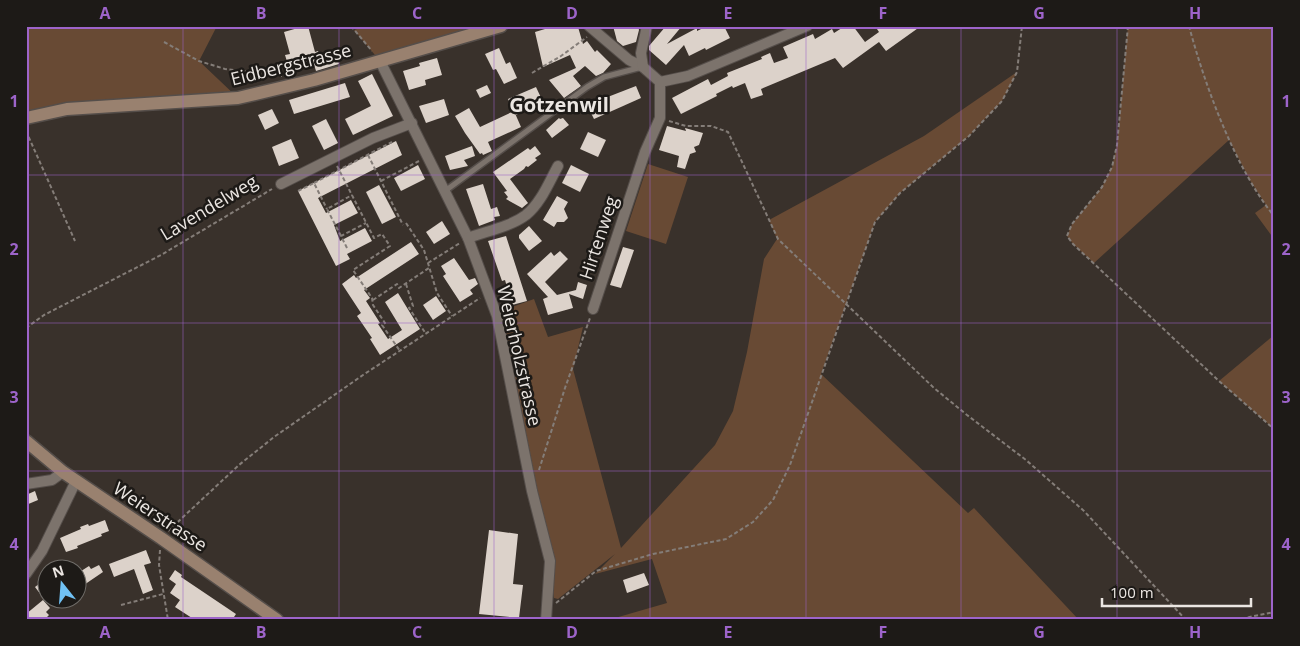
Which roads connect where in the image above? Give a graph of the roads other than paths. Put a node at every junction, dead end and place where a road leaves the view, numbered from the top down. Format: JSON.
{"nodes":[{"id":1,"x":501,"y":26,"type":"edge"},
{"id":2,"x":647,"y":26,"type":"edge"},
{"id":3,"x":807,"y":26,"type":"edge"},
{"id":4,"x":592,"y":29,"type":"edge"},
{"id":5,"x":380,"y":61,"type":"junction"},
{"id":6,"x":643,"y":67,"type":"junction"},
{"id":7,"x":660,"y":82,"type":"junction"},
{"id":8,"x":26,"y":118,"type":"edge"},
{"id":9,"x":412,"y":122,"type":"junction"},
{"id":10,"x":558,"y":166,"type":"dead end"},
{"id":11,"x":280,"y":184,"type":"road end"},
{"id":12,"x":445,"y":191,"type":"junction"},
{"id":13,"x":468,"y":238,"type":"junction"},
{"id":14,"x":593,"y":309,"type":"road end"},
{"id":15,"x":26,"y":441,"type":"edge"},
{"id":16,"x":63,"y":472,"type":"junction"},
{"id":17,"x":76,"y":481,"type":"junction"},
{"id":18,"x":26,"y":484,"type":"edge"},
{"id":19,"x":26,"y":574,"type":"edge"},
{"id":20,"x":547,"y":615,"type":"edge"},
{"id":21,"x":277,"y":620,"type":"edge"}],
"edges":[{"from":1,"to":5,"type":"street","name":"Eidbergstrasse"},
{"from":2,"to":6,"type":"street"},
{"from":3,"to":7,"type":"street"},
{"from":4,"to":6,"type":"street"},
{"from":5,"to":8,"type":"street","name":"Eidbergstrasse"},
{"from":5,"to":9,"type":"street","name":"Weierholzstrasse"},
{"from":6,"to":7,"type":"street"},
{"from":6,"to":12,"type":"lane"},
{"from":7,"to":14,"type":"street","name":"Hirtenweg"},
{"from":9,"to":11,"type":"street","name":"Lavendelweg"},
{"from":9,"to":12,"type":"street","name":"Weierholzstrasse"},
{"from":10,"to":13,"type":"street"},
{"from":12,"to":13,"type":"street","name":"Weierholzstrasse"},
{"from":13,"to":20,"type":"street","name":"Weierholzstrasse"},
{"from":15,"to":16,"type":"street","name":"Weierstrasse"},
{"from":16,"to":17,"type":"street","name":"Weierstrasse"},
{"from":16,"to":18,"type":"street"},
{"from":17,"to":19,"type":"street"},
{"from":17,"to":21,"type":"street","name":"Weierstrasse"}]}
